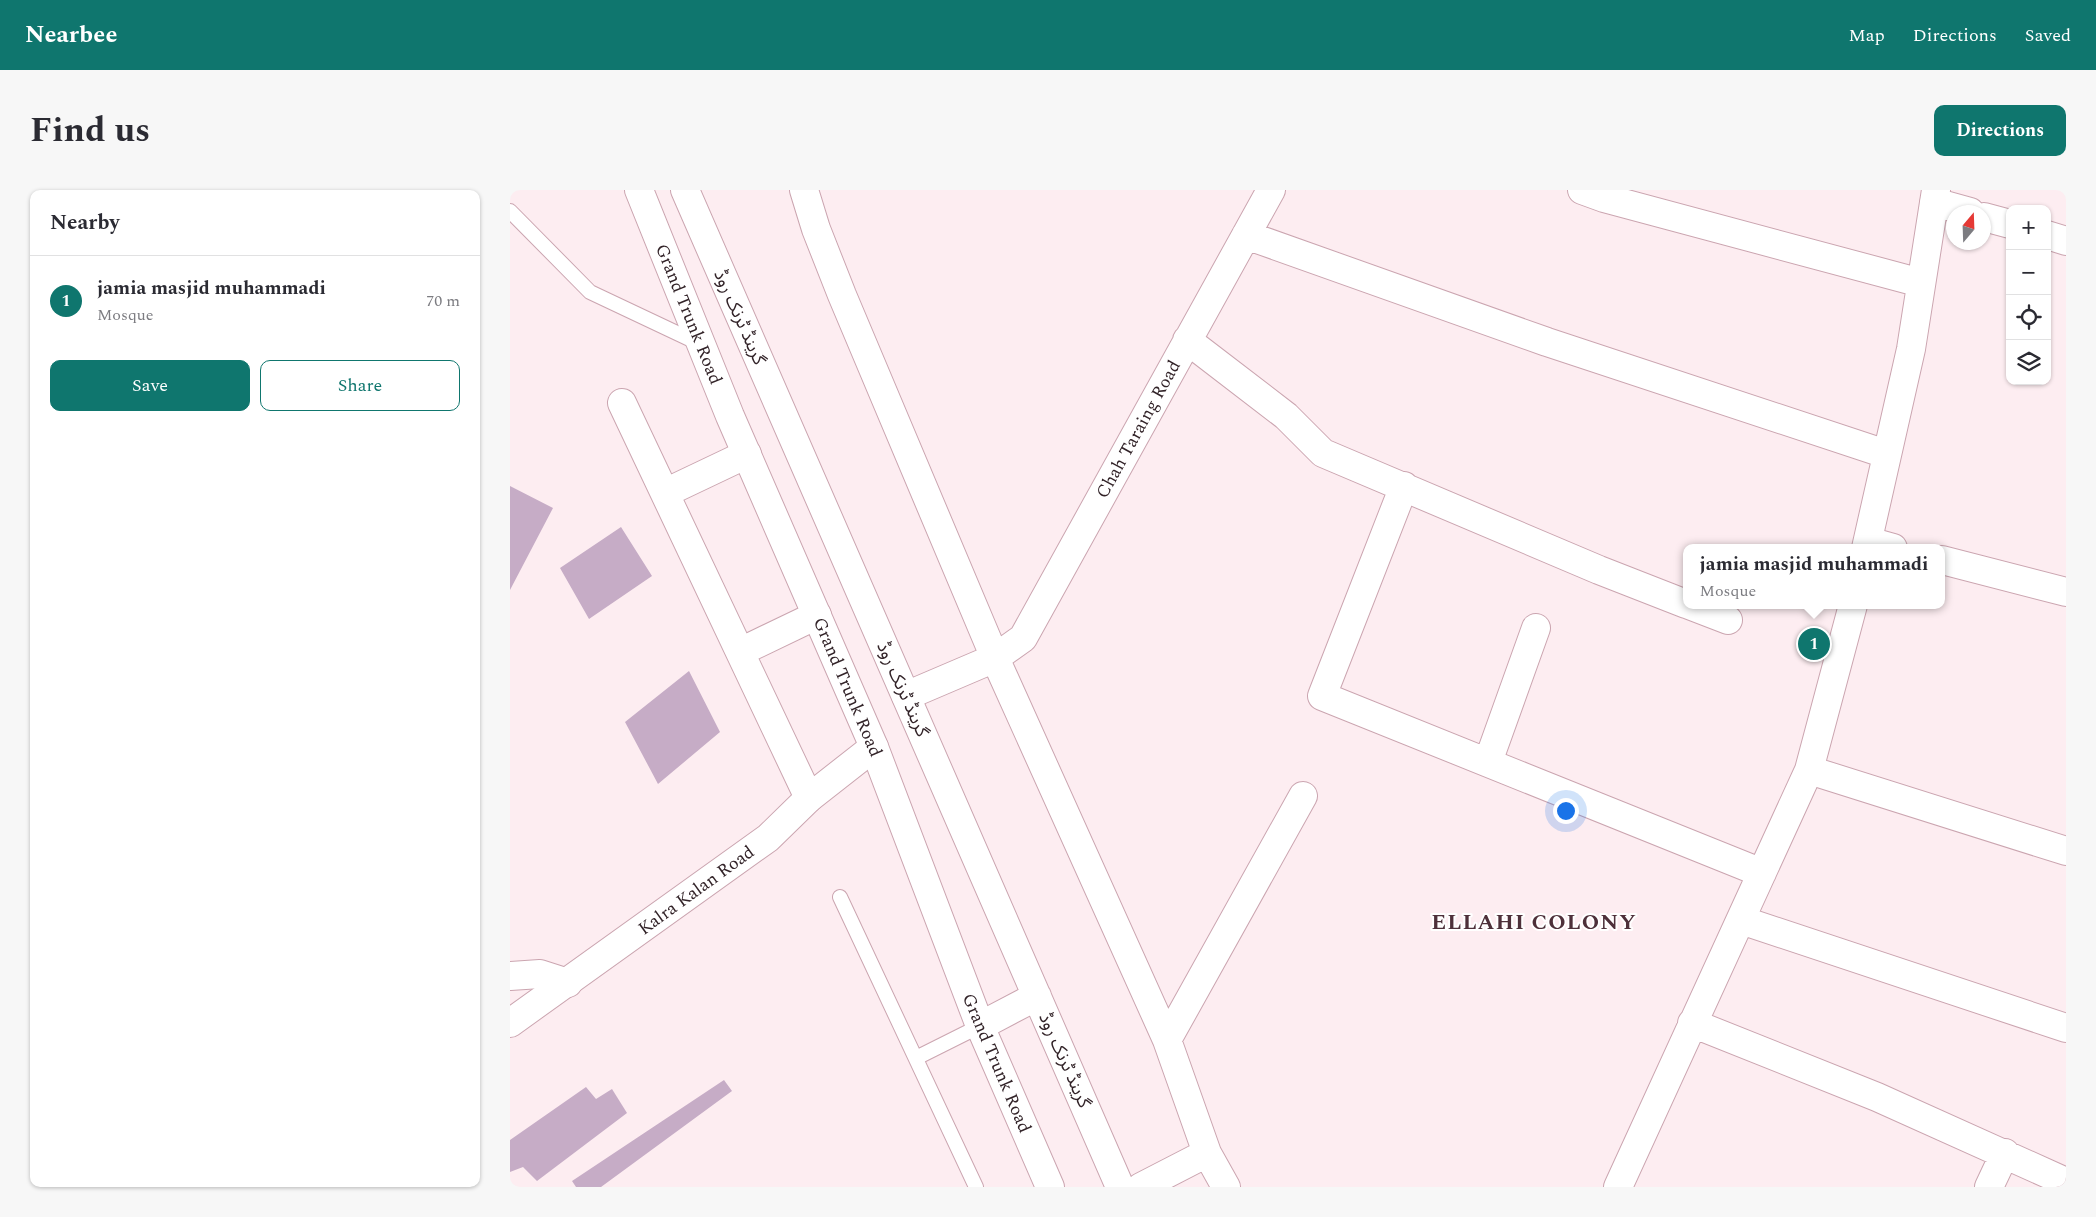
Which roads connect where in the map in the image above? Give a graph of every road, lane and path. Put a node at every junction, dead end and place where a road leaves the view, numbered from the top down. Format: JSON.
{"nodes":[{"id":1,"x":638,"y":190,"type":"edge"},
{"id":2,"x":685,"y":190,"type":"edge"},
{"id":3,"x":804,"y":190,"type":"edge"},
{"id":4,"x":1271,"y":190,"type":"edge"},
{"id":5,"x":1582,"y":190,"type":"edge"},
{"id":6,"x":1935,"y":196,"type":"edge"},
{"id":7,"x":1955,"y":205,"type":"edge"},
{"id":8,"x":510,"y":211,"type":"edge"},
{"id":9,"x":1991,"y":218,"type":"edge"},
{"id":10,"x":2006,"y":223,"type":"edge"},
{"id":11,"x":1246,"y":235,"type":"junction"},
{"id":12,"x":2051,"y":237,"type":"edge"},
{"id":13,"x":2066,"y":241,"type":"edge"},
{"id":14,"x":1921,"y":283,"type":"junction"},
{"id":15,"x":1188,"y":340,"type":"junction"},
{"id":16,"x":701,"y":345,"type":"junction"},
{"id":17,"x":622,"y":403,"type":"dead end"},
{"id":18,"x":747,"y":454,"type":"junction"},
{"id":19,"x":1886,"y":454,"type":"junction"},
{"id":20,"x":1404,"y":486,"type":"junction"},
{"id":21,"x":664,"y":493,"type":"junction"},
{"id":22,"x":1876,"y":544,"type":"edge"},
{"id":23,"x":1945,"y":561,"type":"edge"},
{"id":24,"x":2066,"y":592,"type":"edge"},
{"id":25,"x":1683,"y":603,"type":"edge"},
{"id":26,"x":1699,"y":609,"type":"edge"},
{"id":27,"x":1852,"y":609,"type":"edge"},
{"id":28,"x":817,"y":615,"type":"junction"},
{"id":29,"x":1728,"y":620,"type":"dead end"},
{"id":30,"x":1536,"y":628,"type":"dead end"},
{"id":31,"x":740,"y":652,"type":"junction"},
{"id":32,"x":994,"y":658,"type":"junction"},
{"id":33,"x":906,"y":696,"type":"junction"},
{"id":34,"x":874,"y":747,"type":"junction"},
{"id":35,"x":1488,"y":762,"type":"junction"},
{"id":36,"x":1809,"y":770,"type":"junction"},
{"id":37,"x":1303,"y":796,"type":"dead end"},
{"id":38,"x":809,"y":798,"type":"junction"},
{"id":39,"x":2066,"y":851,"type":"edge"},
{"id":40,"x":1762,"y":873,"type":"junction"},
{"id":41,"x":840,"y":897,"type":"dead end"},
{"id":42,"x":1741,"y":920,"type":"junction"},
{"id":43,"x":510,"y":976,"type":"edge"},
{"id":44,"x":568,"y":982,"type":"junction"},
{"id":45,"x":1036,"y":996,"type":"junction"},
{"id":46,"x":1692,"y":1022,"type":"junction"},
{"id":47,"x":510,"y":1023,"type":"edge"},
{"id":48,"x":980,"y":1026,"type":"junction"},
{"id":49,"x":2066,"y":1028,"type":"edge"},
{"id":50,"x":1167,"y":1040,"type":"junction"},
{"id":51,"x":916,"y":1058,"type":"junction"},
{"id":52,"x":1207,"y":1153,"type":"junction"},
{"id":53,"x":2005,"y":1153,"type":"junction"},
{"id":54,"x":2066,"y":1182,"type":"edge"},
{"id":55,"x":976,"y":1187,"type":"edge"},
{"id":56,"x":1050,"y":1187,"type":"edge"},
{"id":57,"x":1120,"y":1187,"type":"edge"},
{"id":58,"x":1141,"y":1187,"type":"edge"},
{"id":59,"x":1226,"y":1187,"type":"edge"},
{"id":60,"x":1618,"y":1187,"type":"edge"},
{"id":61,"x":1989,"y":1187,"type":"edge"}],
"edges":[{"from":1,"to":16,"type":"street","name":"Grand Trunk Road"},
{"from":2,"to":33,"type":"street","name":"گرینڈ ٹرنک روڈ"},
{"from":3,"to":32,"type":"street"},
{"from":4,"to":11,"type":"street","name":"Chah Taraing Road"},
{"from":5,"to":14,"type":"street"},
{"from":6,"to":7,"type":"street"},
{"from":6,"to":14,"type":"street"},
{"from":8,"to":16,"type":"lane"},
{"from":9,"to":10,"type":"street"},
{"from":11,"to":15,"type":"street","name":"Chah Taraing Road"},
{"from":11,"to":19,"type":"street"},
{"from":12,"to":13,"type":"street"},
{"from":14,"to":19,"type":"street"},
{"from":15,"to":20,"type":"street"},
{"from":15,"to":32,"type":"street","name":"Chah Taraing Road"},
{"from":16,"to":18,"type":"street","name":"Grand Trunk Road"},
{"from":17,"to":21,"type":"street"},
{"from":18,"to":21,"type":"street"},
{"from":18,"to":28,"type":"street","name":"Grand Trunk Road"},
{"from":19,"to":22,"type":"street"},
{"from":20,"to":25,"type":"street"},
{"from":20,"to":35,"type":"street"},
{"from":21,"to":31,"type":"street"},
{"from":23,"to":24,"type":"street"},
{"from":26,"to":29,"type":"street"},
{"from":27,"to":36,"type":"street"},
{"from":28,"to":31,"type":"street"},
{"from":28,"to":34,"type":"street","name":"Grand Trunk Road"},
{"from":30,"to":35,"type":"street"},
{"from":31,"to":38,"type":"street"},
{"from":32,"to":33,"type":"street","name":"Chah Taraing Road"},
{"from":32,"to":50,"type":"street"},
{"from":33,"to":45,"type":"street","name":"گرینڈ ٹرنک روڈ"},
{"from":34,"to":38,"type":"street","name":"Kalra Kalan Road"},
{"from":34,"to":48,"type":"street","name":"Grand Trunk Road"},
{"from":35,"to":40,"type":"street"},
{"from":36,"to":39,"type":"street"},
{"from":36,"to":40,"type":"street"},
{"from":37,"to":50,"type":"street"},
{"from":38,"to":44,"type":"street","name":"Kalra Kalan Road"},
{"from":40,"to":42,"type":"street"},
{"from":41,"to":51,"type":"lane"},
{"from":42,"to":46,"type":"street"},
{"from":42,"to":49,"type":"street"},
{"from":43,"to":44,"type":"street"},
{"from":44,"to":47,"type":"street","name":"Kalra Kalan Road"},
{"from":45,"to":48,"type":"street"},
{"from":45,"to":57,"type":"street","name":"گرینڈ ٹرنک روڈ"},
{"from":46,"to":53,"type":"street"},
{"from":46,"to":60,"type":"street"},
{"from":48,"to":51,"type":"lane"},
{"from":48,"to":56,"type":"street","name":"Grand Trunk Road"},
{"from":50,"to":52,"type":"street"},
{"from":51,"to":55,"type":"lane"},
{"from":52,"to":58,"type":"street"},
{"from":52,"to":59,"type":"street"},
{"from":53,"to":54,"type":"street"},
{"from":53,"to":61,"type":"street"}]}
